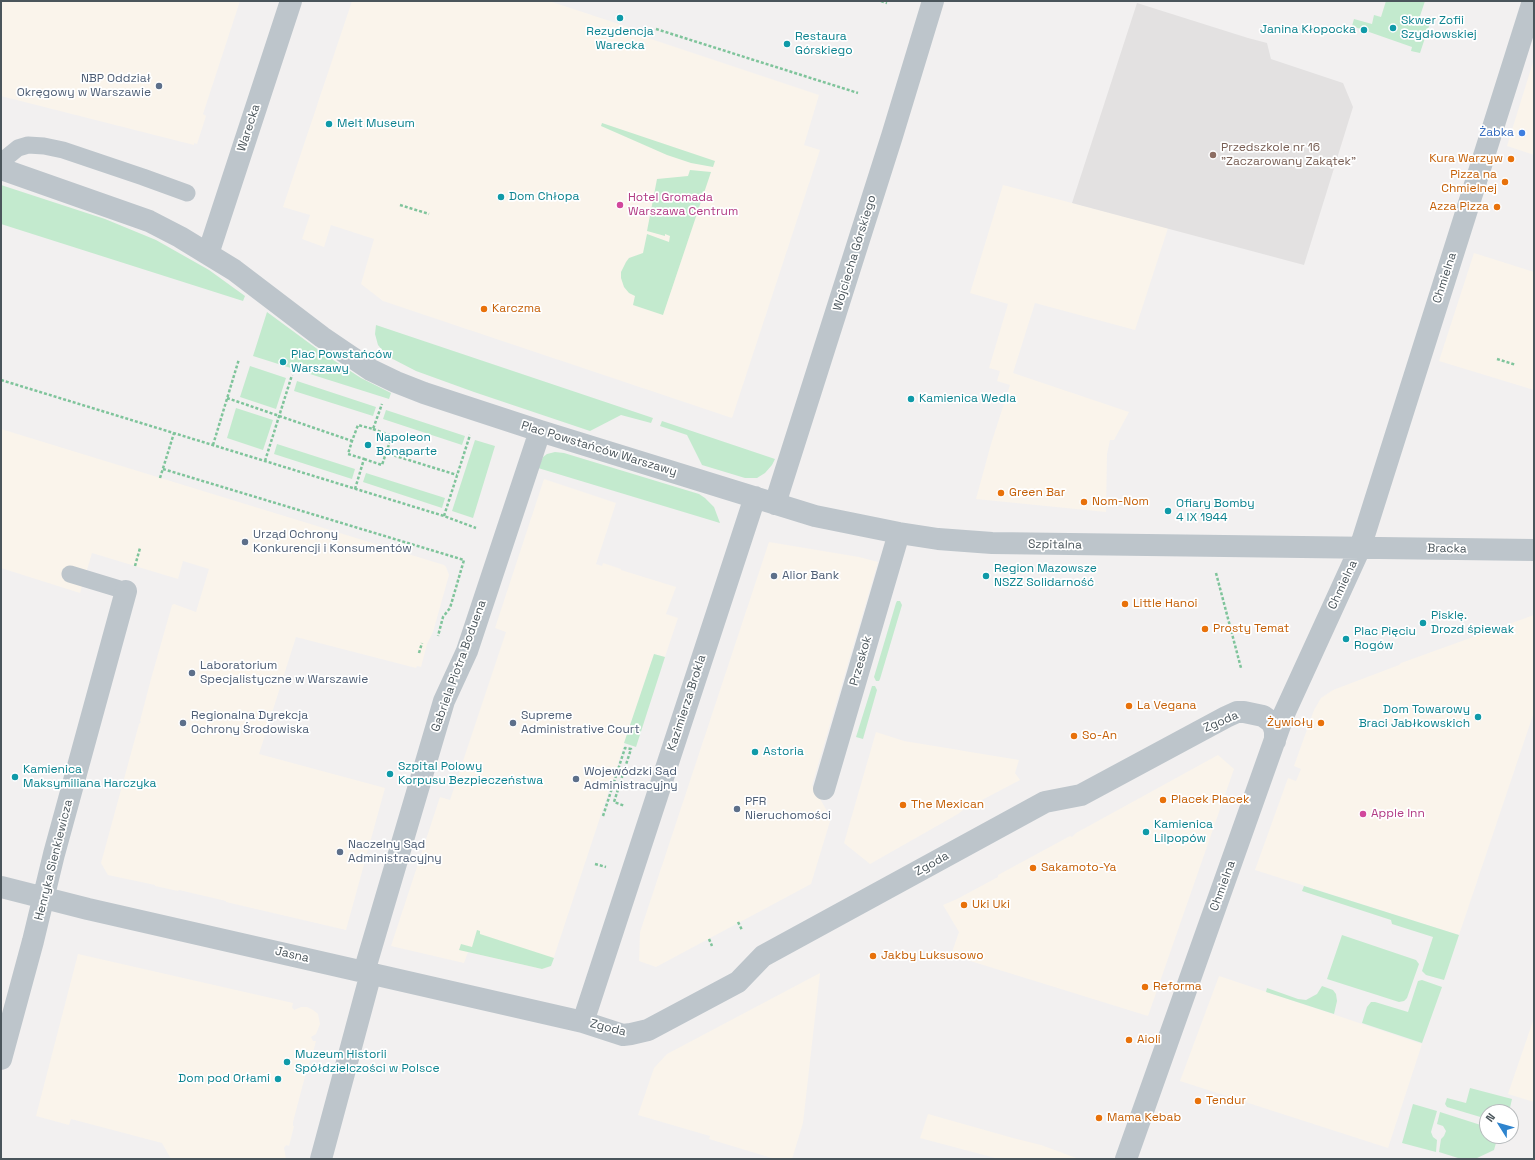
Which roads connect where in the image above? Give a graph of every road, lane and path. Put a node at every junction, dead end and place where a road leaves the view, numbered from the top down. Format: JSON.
{"nodes":[{"id":1,"x":291,"y":1,"type":"edge"},
{"id":2,"x":881,"y":1,"type":"edge"},
{"id":3,"x":933,"y":1,"type":"edge"},
{"id":4,"x":1532,"y":1,"type":"edge"},
{"id":5,"x":887,"y":3,"type":"dead end"},
{"id":6,"x":656,"y":29,"type":"dead end"},
{"id":7,"x":858,"y":93,"type":"dead end"},
{"id":8,"x":1,"y":162,"type":"edge"},
{"id":9,"x":1,"y":169,"type":"edge"},
{"id":10,"x":186,"y":193,"type":"dead end"},
{"id":11,"x":400,"y":205,"type":"dead end"},
{"id":12,"x":429,"y":214,"type":"dead end"},
{"id":13,"x":208,"y":254,"type":"junction"},
{"id":14,"x":239,"y":358,"type":"dead end"},
{"id":15,"x":1497,"y":359,"type":"dead end"},
{"id":16,"x":1516,"y":365,"type":"dead end"},
{"id":17,"x":292,"y":375,"type":"dead end"},
{"id":18,"x":1,"y":380,"type":"edge"},
{"id":19,"x":227,"y":398,"type":"junction"},
{"id":20,"x":382,"y":404,"type":"dead end"},
{"id":21,"x":279,"y":416,"type":"junction"},
{"id":22,"x":373,"y":429,"type":"junction"},
{"id":23,"x":540,"y":431,"type":"junction"},
{"id":24,"x":471,"y":432,"type":"dead end"},
{"id":25,"x":174,"y":433,"type":"junction"},
{"id":26,"x":352,"y":441,"type":"junction"},
{"id":27,"x":213,"y":445,"type":"junction"},
{"id":28,"x":386,"y":453,"type":"junction"},
{"id":29,"x":364,"y":459,"type":"junction"},
{"id":30,"x":265,"y":461,"type":"junction"},
{"id":31,"x":163,"y":469,"type":"junction"},
{"id":32,"x":457,"y":475,"type":"junction"},
{"id":33,"x":160,"y":478,"type":"dead end"},
{"id":34,"x":355,"y":489,"type":"junction"},
{"id":35,"x":755,"y":497,"type":"junction"},
{"id":36,"x":775,"y":504,"type":"junction"},
{"id":37,"x":444,"y":516,"type":"junction"},
{"id":38,"x":476,"y":528,"type":"dead end"},
{"id":39,"x":899,"y":533,"type":"junction"},
{"id":40,"x":140,"y":548,"type":"dead end"},
{"id":41,"x":1360,"y":548,"type":"junction"},
{"id":42,"x":1534,"y":550,"type":"edge"},
{"id":43,"x":135,"y":566,"type":"dead end"},
{"id":44,"x":1215,"y":571,"type":"dead end"},
{"id":45,"x":70,"y":574,"type":"dead end"},
{"id":46,"x":126,"y":590,"type":"joint"},
{"id":47,"x":438,"y":636,"type":"dead end"},
{"id":48,"x":422,"y":643,"type":"dead end"},
{"id":49,"x":419,"y":653,"type":"dead end"},
{"id":50,"x":1241,"y":668,"type":"dead end"},
{"id":51,"x":1275,"y":741,"type":"junction"},
{"id":52,"x":824,"y":789,"type":"dead end"},
{"id":53,"x":628,"y":807,"type":"dead end"},
{"id":54,"x":603,"y":816,"type":"dead end"},
{"id":55,"x":595,"y":864,"type":"dead end"},
{"id":56,"x":605,"y":867,"type":"dead end"},
{"id":57,"x":1,"y":887,"type":"edge"},
{"id":58,"x":44,"y":898,"type":"junction"},
{"id":59,"x":738,"y":922,"type":"dead end"},
{"id":60,"x":742,"y":930,"type":"dead end"},
{"id":61,"x":709,"y":939,"type":"dead end"},
{"id":62,"x":712,"y":946,"type":"dead end"},
{"id":63,"x":367,"y":972,"type":"junction"},
{"id":64,"x":583,"y":1022,"type":"junction"},
{"id":65,"x":1,"y":1059,"type":"edge"},
{"id":66,"x":321,"y":1159,"type":"edge"},
{"id":67,"x":1126,"y":1159,"type":"edge"}],
"edges":[{"from":1,"to":13,"type":"street","name":"Warecka"},
{"from":2,"to":5,"type":"path"},
{"from":3,"to":36,"type":"street","name":"Wojciecha Górskiego"},
{"from":4,"to":41,"type":"street","name":"Chmielna"},
{"from":6,"to":7,"type":"path"},
{"from":8,"to":10,"type":"lane"},
{"from":9,"to":13,"type":"street","name":"Plac Powstańców Warszawy"},
{"from":11,"to":12,"type":"path"},
{"from":13,"to":23,"type":"street","name":"Plac Powstańców Warszawy"},
{"from":14,"to":19,"type":"path"},
{"from":15,"to":16,"type":"path"},
{"from":17,"to":21,"type":"path"},
{"from":18,"to":25,"type":"path"},
{"from":19,"to":21,"type":"path"},
{"from":19,"to":27,"type":"path"},
{"from":20,"to":22,"type":"path"},
{"from":21,"to":26,"type":"path"},
{"from":21,"to":30,"type":"path"},
{"from":22,"to":26,"type":"path"},
{"from":22,"to":28,"type":"path"},
{"from":23,"to":35,"type":"street","name":"Plac Powstańców Warszawy"},
{"from":23,"to":63,"type":"street","name":"Gabriela Piotra Boduena"},
{"from":24,"to":32,"type":"path"},
{"from":25,"to":27,"type":"path"},
{"from":25,"to":31,"type":"path"},
{"from":26,"to":29,"type":"path"},
{"from":27,"to":30,"type":"path"},
{"from":28,"to":29,"type":"path"},
{"from":28,"to":32,"type":"path"},
{"from":29,"to":34,"type":"path"},
{"from":30,"to":34,"type":"path"},
{"from":31,"to":33,"type":"path"},
{"from":31,"to":47,"type":"path"},
{"from":32,"to":37,"type":"path"},
{"from":34,"to":37,"type":"path"},
{"from":35,"to":36,"type":"street","name":"Szpitalna"},
{"from":35,"to":64,"type":"street","name":"Kazimierza Brokla"},
{"from":36,"to":39,"type":"street","name":"Szpitalna"},
{"from":37,"to":38,"type":"path"},
{"from":39,"to":41,"type":"street","name":"Szpitalna"},
{"from":39,"to":52,"type":"street","name":"Przeskok"},
{"from":40,"to":43,"type":"path"},
{"from":41,"to":42,"type":"street","name":"Bracka"},
{"from":41,"to":51,"type":"street","name":"Chmielna"},
{"from":44,"to":50,"type":"path"},
{"from":45,"to":46,"type":"lane"},
{"from":46,"to":58,"type":"street","name":"Henryka Sienkiewicza"},
{"from":48,"to":49,"type":"path"},
{"from":51,"to":64,"type":"street","name":"Zgoda"},
{"from":51,"to":67,"type":"street","name":"Chmielna"},
{"from":53,"to":54,"type":"path"},
{"from":55,"to":56,"type":"path"},
{"from":57,"to":58,"type":"street","name":"Jasna"},
{"from":58,"to":63,"type":"street","name":"Jasna"},
{"from":58,"to":65,"type":"street","name":"Henryka Sienkiewicza"},
{"from":59,"to":60,"type":"path"},
{"from":61,"to":62,"type":"path"},
{"from":63,"to":64,"type":"street","name":"Jasna"},
{"from":63,"to":66,"type":"street"}]}
